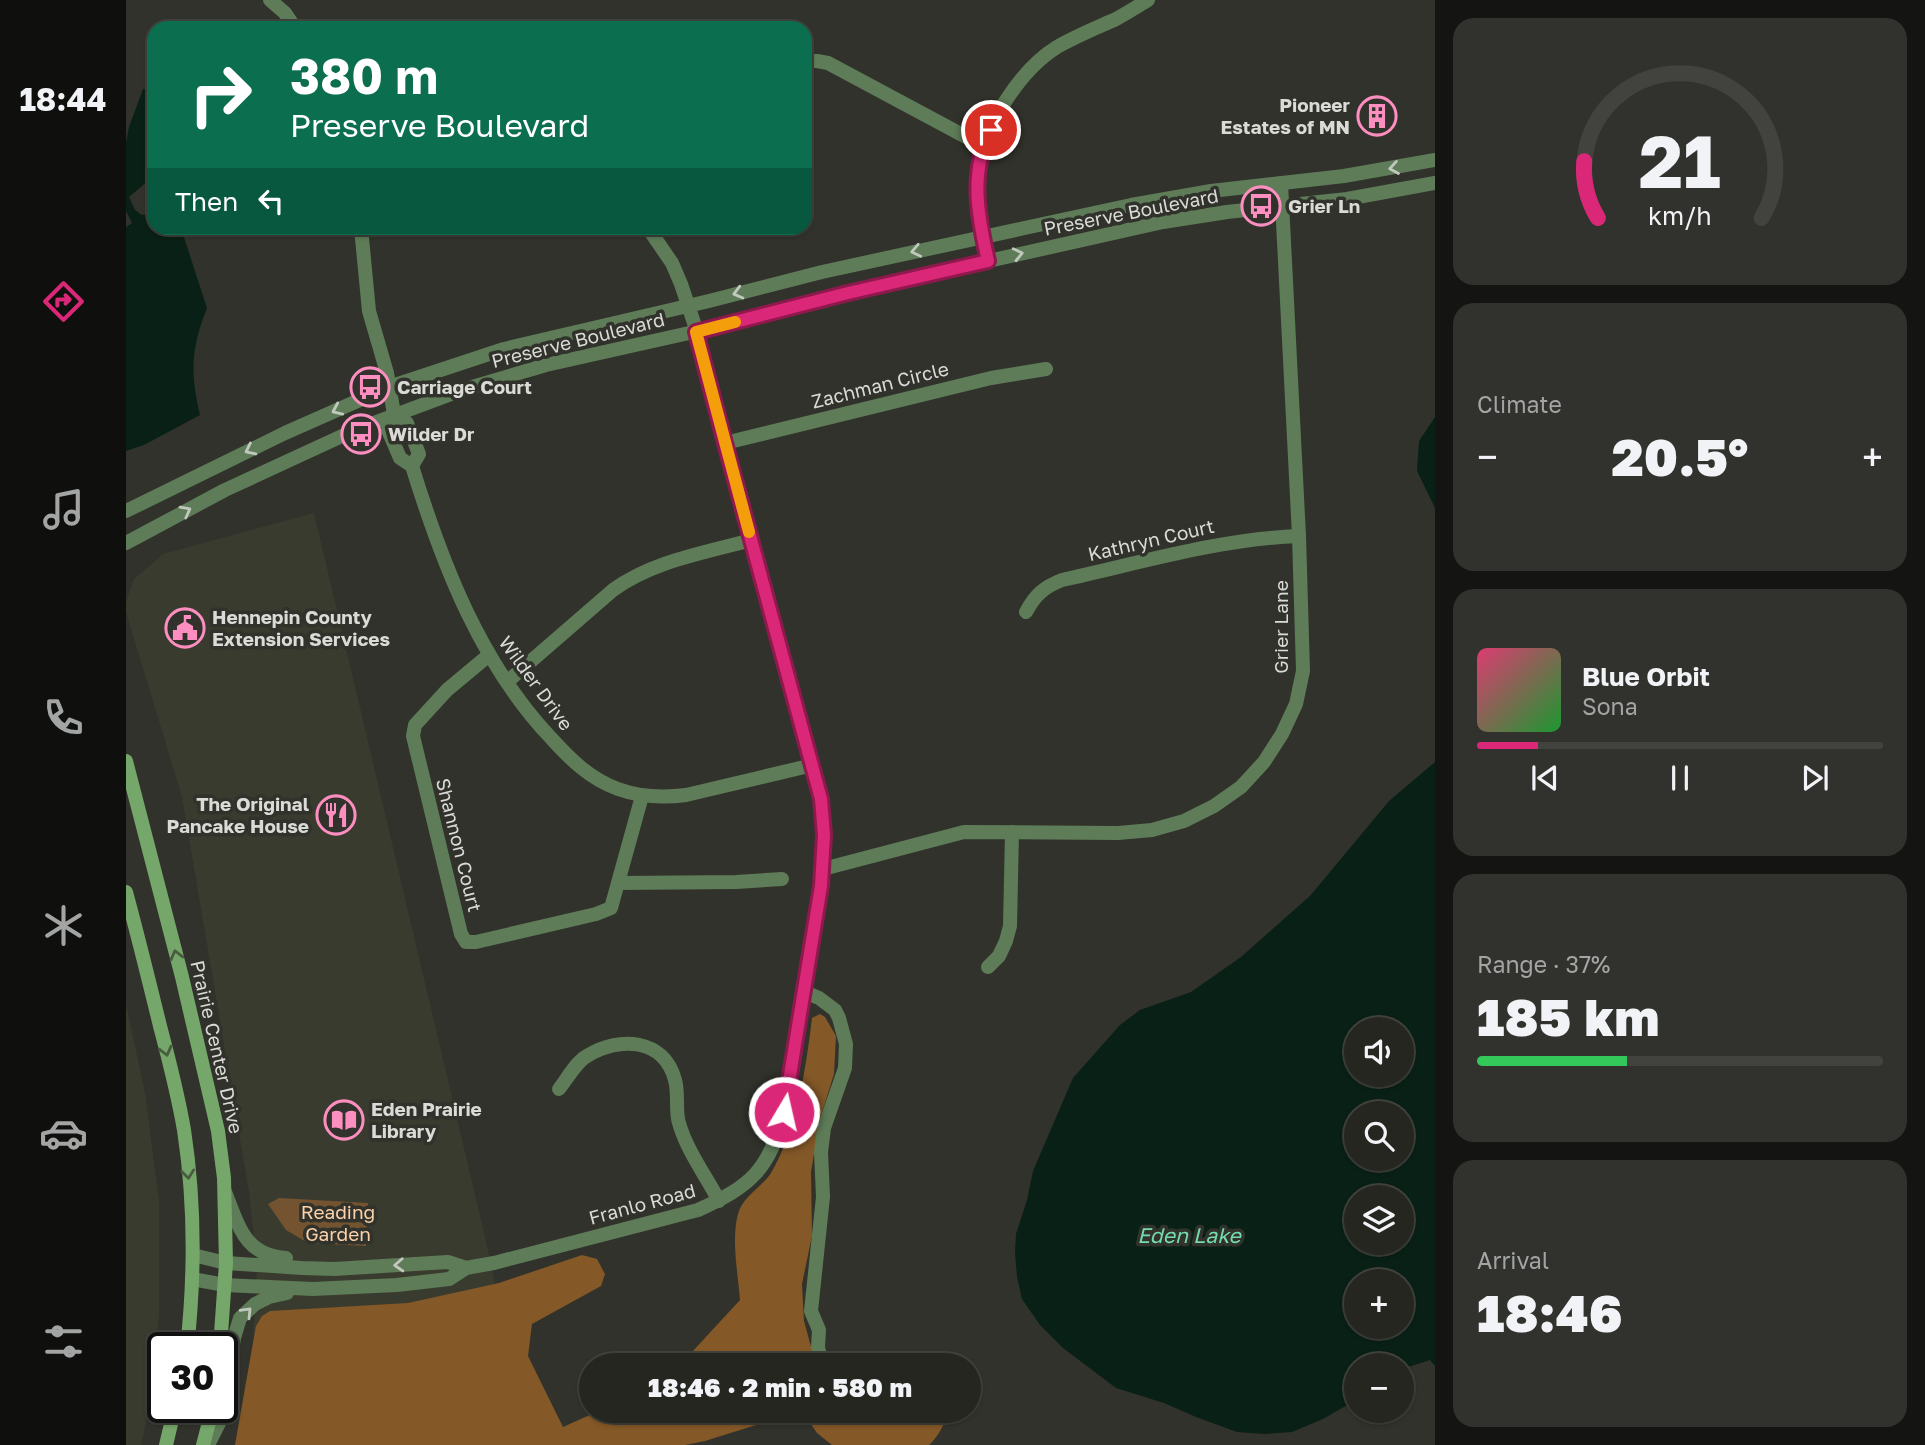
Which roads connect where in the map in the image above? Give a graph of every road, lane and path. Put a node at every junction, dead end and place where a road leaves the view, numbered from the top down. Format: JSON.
{"nodes":[{"id":1,"x":270,"y":0,"type":"edge"},
{"id":2,"x":1148,"y":0,"type":"edge"},
{"id":3,"x":290,"y":21,"type":"edge"},
{"id":4,"x":812,"y":61,"type":"edge"},
{"id":5,"x":983,"y":146,"type":"junction"},
{"id":6,"x":1435,"y":160,"type":"edge"},
{"id":7,"x":1435,"y":183,"type":"edge"},
{"id":8,"x":1282,"y":184,"type":"junction"},
{"id":9,"x":1283,"y":206,"type":"junction"},
{"id":10,"x":362,"y":235,"type":"edge"},
{"id":11,"x":653,"y":235,"type":"edge"},
{"id":12,"x":983,"y":237,"type":"junction"},
{"id":13,"x":988,"y":261,"type":"junction"},
{"id":14,"x":687,"y":306,"type":"junction"},
{"id":15,"x":696,"y":332,"type":"junction"},
{"id":16,"x":1046,"y":369,"type":"dead end"},
{"id":17,"x":389,"y":387,"type":"junction"},
{"id":18,"x":394,"y":414,"type":"junction"},
{"id":19,"x":725,"y":443,"type":"junction"},
{"id":20,"x":126,"y":511,"type":"edge"},
{"id":21,"x":1299,"y":536,"type":"junction"},
{"id":22,"x":751,"y":540,"type":"junction"},
{"id":23,"x":126,"y":542,"type":"edge"},
{"id":24,"x":1026,"y":612,"type":"dead end"},
{"id":25,"x":489,"y":655,"type":"junction"},
{"id":26,"x":507,"y":682,"type":"junction"},
{"id":27,"x":126,"y":761,"type":"edge"},
{"id":28,"x":813,"y":765,"type":"junction"},
{"id":29,"x":642,"y":796,"type":"junction"},
{"id":30,"x":1012,"y":832,"type":"junction"},
{"id":31,"x":823,"y":869,"type":"junction"},
{"id":32,"x":782,"y":879,"type":"dead end"},
{"id":33,"x":619,"y":883,"type":"junction"},
{"id":34,"x":126,"y":892,"type":"edge"},
{"id":35,"x":988,"y":967,"type":"dead end"},
{"id":36,"x":803,"y":991,"type":"junction"},
{"id":37,"x":559,"y":1089,"type":"dead end"},
{"id":38,"x":225,"y":1192,"type":"junction"},
{"id":39,"x":719,"y":1201,"type":"junction"},
{"id":40,"x":193,"y":1255,"type":"junction"},
{"id":41,"x":226,"y":1263,"type":"junction"},
{"id":42,"x":466,"y":1268,"type":"junction"},
{"id":43,"x":334,"y":1269,"type":"junction"},
{"id":44,"x":192,"y":1279,"type":"junction"},
{"id":45,"x":225,"y":1285,"type":"junction"},
{"id":46,"x":313,"y":1289,"type":"junction"},
{"id":47,"x":188,"y":1332,"type":"edge"},
{"id":48,"x":221,"y":1332,"type":"edge"},
{"id":49,"x":819,"y":1353,"type":"edge"},
{"id":50,"x":172,"y":1423,"type":"edge"},
{"id":51,"x":210,"y":1423,"type":"edge"},
{"id":52,"x":166,"y":1445,"type":"edge"},
{"id":53,"x":206,"y":1445,"type":"edge"}],
"edges":[{"from":1,"to":3,"type":"street"},
{"from":2,"to":5,"type":"street"},
{"from":4,"to":5,"type":"street"},
{"from":5,"to":12,"type":"street"},
{"from":6,"to":8,"type":"street","name":"Preserve Boulevard","one_way":true},
{"from":7,"to":9,"type":"street","name":"Preserve Boulevard"},
{"from":8,"to":9,"type":"street","name":"Grier Lane"},
{"from":8,"to":12,"type":"street","name":"Preserve Boulevard"},
{"from":13,"to":9,"type":"street","name":"Preserve Boulevard","one_way":true},
{"from":9,"to":21,"type":"street","name":"Grier Lane"},
{"from":10,"to":17,"type":"street"},
{"from":11,"to":14,"type":"street","name":"Franlo Road"},
{"from":12,"to":13,"type":"street"},
{"from":12,"to":14,"type":"street","name":"Preserve Boulevard","one_way":true},
{"from":13,"to":15,"type":"street","name":"Preserve Boulevard"},
{"from":14,"to":15,"type":"street","name":"Franlo Road"},
{"from":14,"to":17,"type":"street","name":"Preserve Boulevard"},
{"from":15,"to":18,"type":"street","name":"Preserve Boulevard"},
{"from":15,"to":19,"type":"street","name":"Franlo Road"},
{"from":16,"to":19,"type":"street","name":"Zachman Circle"},
{"from":17,"to":18,"type":"street"},
{"from":17,"to":20,"type":"street","name":"Preserve Boulevard","one_way":true},
{"from":23,"to":18,"type":"street","name":"Preserve Boulevard","one_way":true},
{"from":18,"to":25,"type":"street","name":"Wilder Drive"},
{"from":19,"to":22,"type":"street","name":"Franlo Road"},
{"from":21,"to":24,"type":"street","name":"Kathryn Court"},
{"from":21,"to":30,"type":"street","name":"Grier Lane"},
{"from":22,"to":26,"type":"street"},
{"from":22,"to":28,"type":"street","name":"Franlo Road"},
{"from":25,"to":26,"type":"street","name":"Wilder Drive"},
{"from":25,"to":33,"type":"street","name":"Shannon Court"},
{"from":26,"to":29,"type":"street","name":"Wilder Drive"},
{"from":38,"to":27,"type":"main road","name":"Prairie Center Drive","one_way":true},
{"from":28,"to":29,"type":"street","name":"Wilder Drive"},
{"from":28,"to":31,"type":"street","name":"Franlo Road"},
{"from":29,"to":33,"type":"street","name":"Shannon Court"},
{"from":30,"to":31,"type":"street","name":"Grier Lane"},
{"from":30,"to":35,"type":"street"},
{"from":31,"to":36,"type":"street","name":"Franlo Road"},
{"from":32,"to":33,"type":"street"},
{"from":34,"to":40,"type":"main road","one_way":true},
{"from":36,"to":39,"type":"street","name":"Franlo Road"},
{"from":36,"to":49,"type":"street"},
{"from":37,"to":39,"type":"street"},
{"from":38,"to":41,"type":"main road","name":"Prairie Center Drive"},
{"from":38,"to":43,"type":"street"},
{"from":39,"to":42,"type":"street","name":"Franlo Road"},
{"from":40,"to":41,"type":"street","name":"Franlo Road"},
{"from":40,"to":44,"type":"main road"},
{"from":41,"to":43,"type":"street","name":"Franlo Road"},
{"from":41,"to":45,"type":"main road","name":"Prairie Center Drive"},
{"from":42,"to":43,"type":"street","name":"Franlo Road","one_way":true},
{"from":42,"to":46,"type":"street","name":"Franlo Road"},
{"from":44,"to":45,"type":"street","name":"Franlo Road"},
{"from":44,"to":47,"type":"main road"},
{"from":45,"to":46,"type":"street","name":"Franlo Road"},
{"from":45,"to":48,"type":"main road","name":"Prairie Center Drive"},
{"from":53,"to":46,"type":"street","one_way":true},
{"from":50,"to":52,"type":"main road"},
{"from":51,"to":53,"type":"main road"}]}
